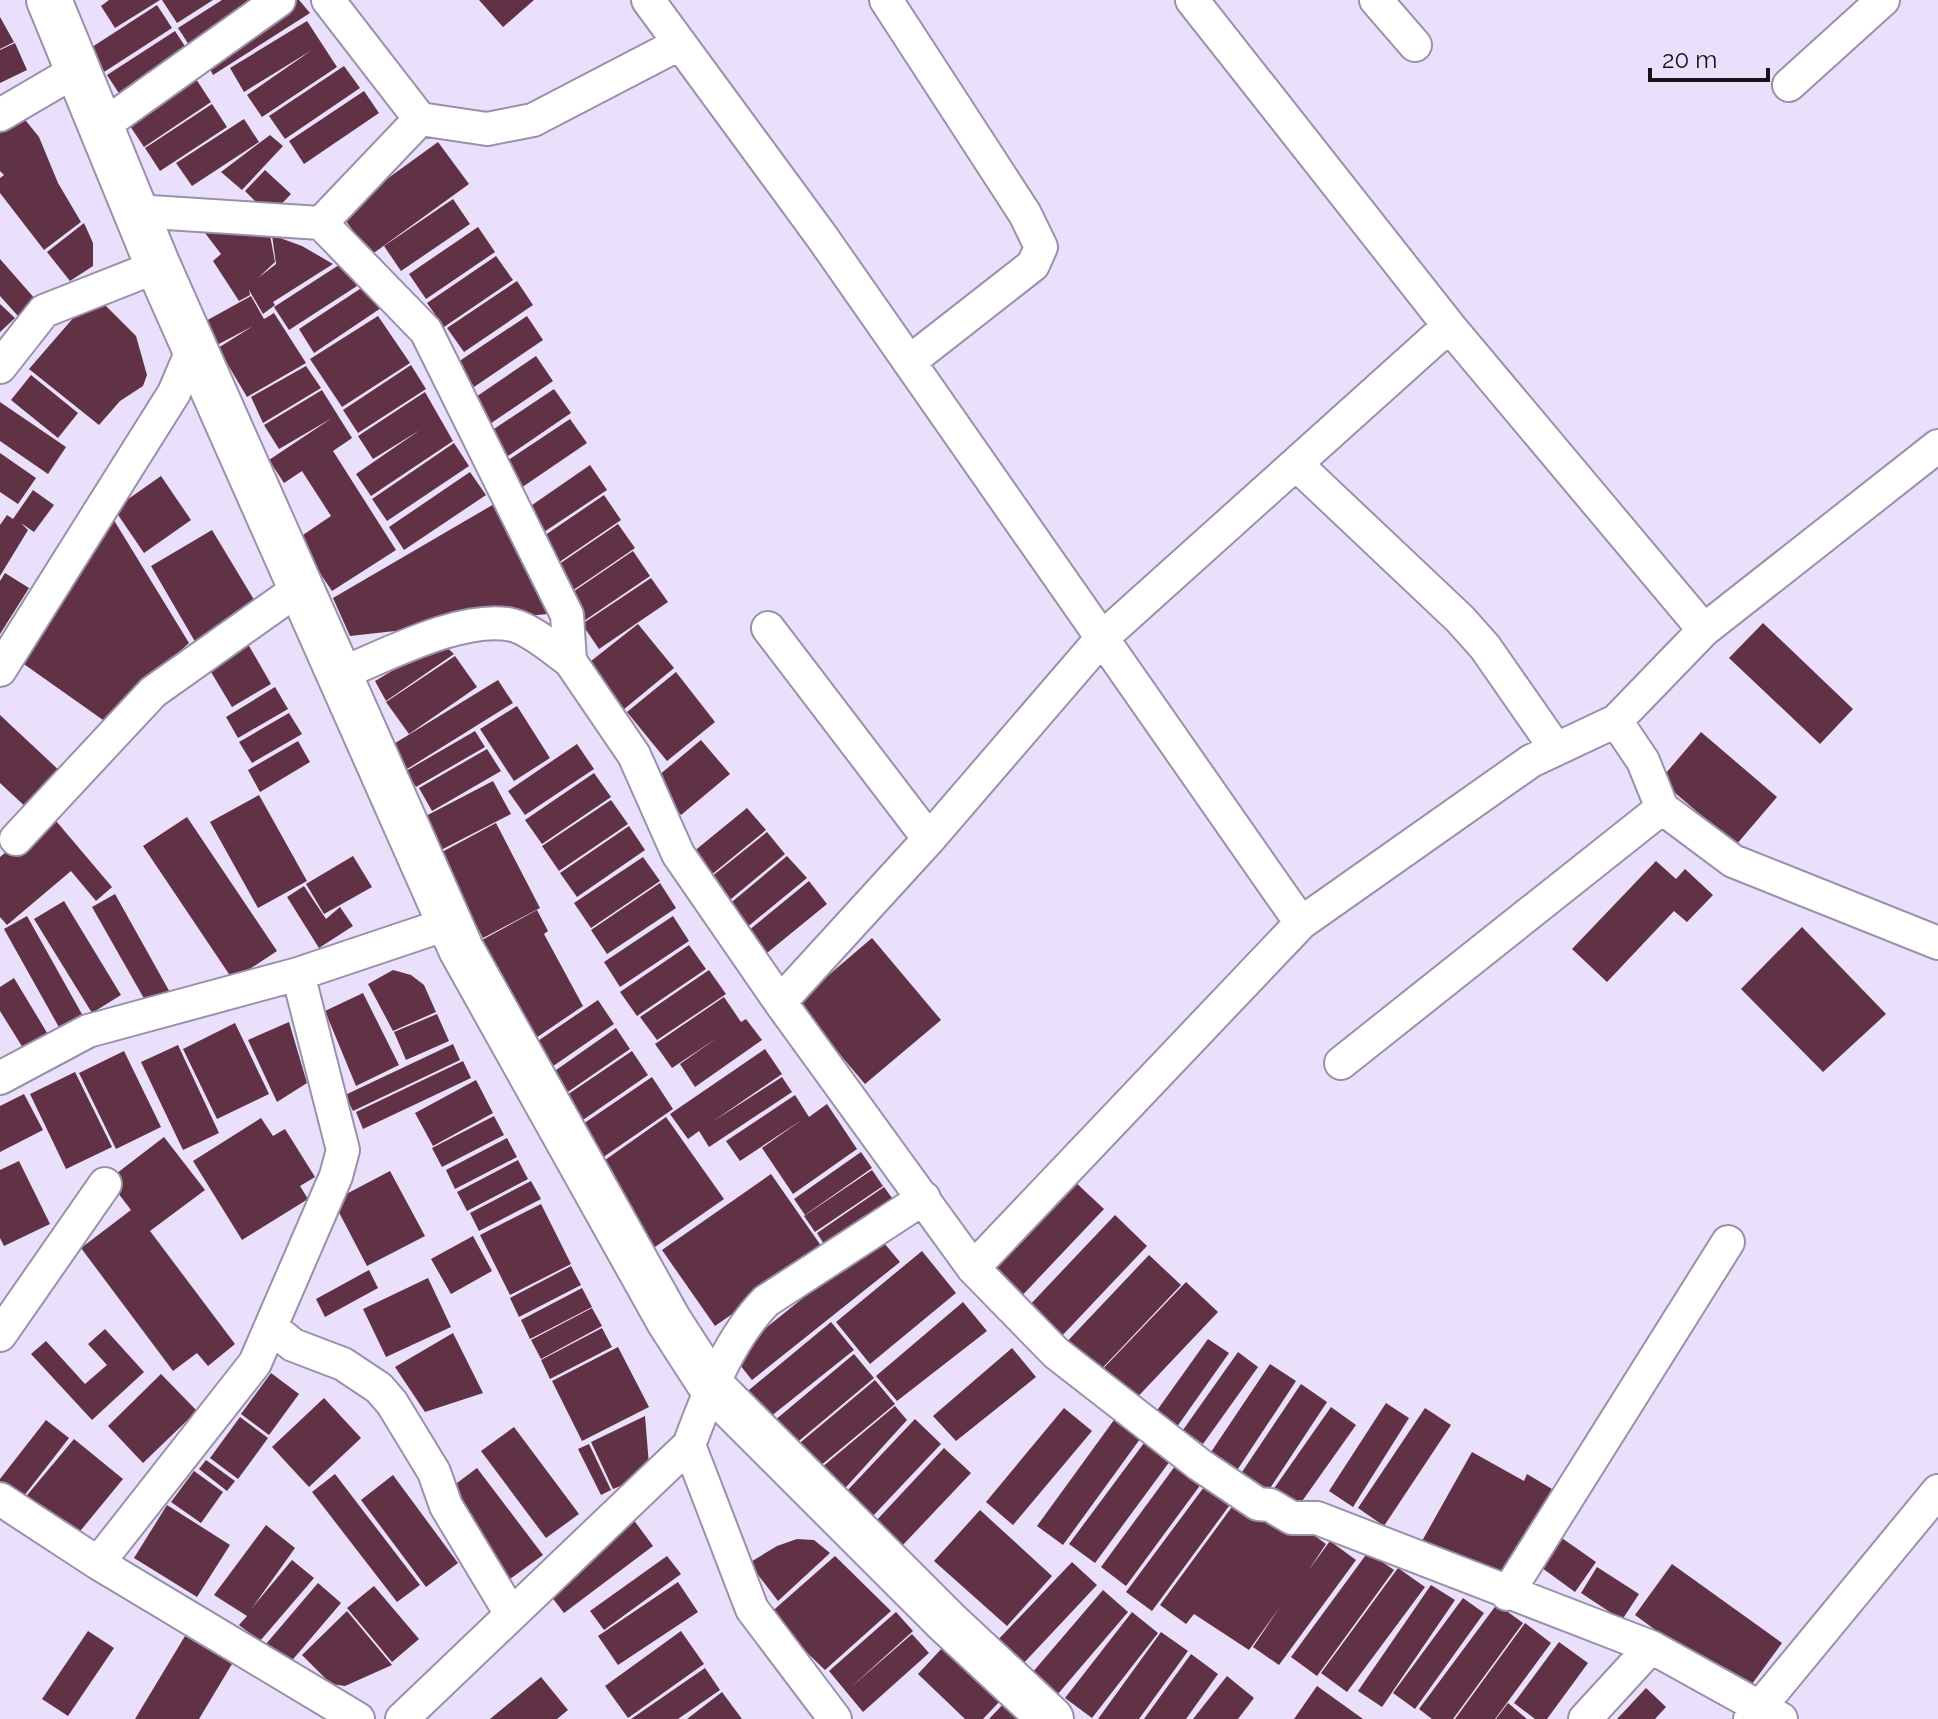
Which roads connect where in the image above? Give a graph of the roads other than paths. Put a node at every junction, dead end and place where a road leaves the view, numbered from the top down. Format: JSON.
{"nodes":[{"id":1,"x":49,"y":0,"type":"edge"},
{"id":2,"x":279,"y":0,"type":"edge"},
{"id":3,"x":328,"y":0,"type":"edge"},
{"id":4,"x":648,"y":0,"type":"edge"},
{"id":5,"x":886,"y":0,"type":"edge"},
{"id":6,"x":1192,"y":0,"type":"edge"},
{"id":7,"x":1376,"y":0,"type":"edge"},
{"id":8,"x":1883,"y":0,"type":"edge"},
{"id":9,"x":679,"y":44,"type":"junction"},
{"id":10,"x":1415,"y":45,"type":"dead end"},
{"id":11,"x":77,"y":70,"type":"junction"},
{"id":12,"x":1789,"y":85,"type":"dead end"},
{"id":13,"x":0,"y":115,"type":"edge"},
{"id":14,"x":420,"y":119,"type":"junction"},
{"id":15,"x":101,"y":127,"type":"junction"},
{"id":16,"x":135,"y":211,"type":"junction"},
{"id":17,"x":321,"y":223,"type":"junction"},
{"id":18,"x":158,"y":266,"type":"junction"},
{"id":19,"x":1449,"y":326,"type":"junction"},
{"id":20,"x":194,"y":346,"type":"junction"},
{"id":21,"x":909,"y":362,"type":"junction"},
{"id":22,"x":0,"y":367,"type":"edge"},
{"id":23,"x":1938,"y":446,"type":"edge"},
{"id":24,"x":1296,"y":464,"type":"junction"},
{"id":25,"x":301,"y":587,"type":"junction"},
{"id":26,"x":768,"y":628,"type":"dead end"},
{"id":27,"x":1704,"y":630,"type":"junction"},
{"id":28,"x":1102,"y":638,"type":"junction"},
{"id":29,"x":570,"y":661,"type":"junction"},
{"id":30,"x":0,"y":670,"type":"edge"},
{"id":31,"x":340,"y":674,"type":"junction"},
{"id":32,"x":1616,"y":721,"type":"junction"},
{"id":33,"x":1556,"y":749,"type":"junction"},
{"id":34,"x":1662,"y":808,"type":"junction"},
{"id":35,"x":16,"y":839,"type":"dead end"},
{"id":36,"x":929,"y":839,"type":"junction"},
{"id":37,"x":450,"y":923,"type":"junction"},
{"id":38,"x":1301,"y":923,"type":"junction"},
{"id":39,"x":1938,"y":943,"type":"edge"},
{"id":40,"x":298,"y":974,"type":"junction"},
{"id":41,"x":780,"y":1002,"type":"junction"},
{"id":42,"x":1341,"y":1063,"type":"dead end"},
{"id":43,"x":0,"y":1078,"type":"edge"},
{"id":44,"x":105,"y":1184,"type":"dead end"},
{"id":45,"x":924,"y":1198,"type":"junction"},
{"id":46,"x":1728,"y":1242,"type":"dead end"},
{"id":47,"x":973,"y":1268,"type":"junction"},
{"id":48,"x":272,"y":1328,"type":"junction"},
{"id":49,"x":0,"y":1335,"type":"edge"},
{"id":50,"x":711,"y":1386,"type":"junction"},
{"id":51,"x":689,"y":1445,"type":"junction"},
{"id":52,"x":1937,"y":1495,"type":"edge"},
{"id":53,"x":0,"y":1499,"type":"edge"},
{"id":54,"x":98,"y":1563,"type":"junction"},
{"id":55,"x":1507,"y":1594,"type":"junction"},
{"id":56,"x":511,"y":1614,"type":"junction"},
{"id":57,"x":1651,"y":1647,"type":"junction"},
{"id":58,"x":1764,"y":1715,"type":"edge"},
{"id":59,"x":358,"y":1719,"type":"edge"},
{"id":60,"x":402,"y":1719,"type":"edge"},
{"id":61,"x":835,"y":1719,"type":"edge"},
{"id":62,"x":1051,"y":1719,"type":"edge"},
{"id":63,"x":1585,"y":1719,"type":"edge"}],
"edges":[{"from":1,"to":11,"type":"main road"},
{"from":2,"to":15,"type":"street"},
{"from":3,"to":14,"type":"street"},
{"from":4,"to":9,"type":"street"},
{"from":5,"to":21,"type":"street"},
{"from":6,"to":19,"type":"street"},
{"from":7,"to":10,"type":"street"},
{"from":8,"to":12,"type":"street"},
{"from":9,"to":14,"type":"street"},
{"from":9,"to":21,"type":"street"},
{"from":11,"to":13,"type":"street"},
{"from":11,"to":15,"type":"main road"},
{"from":14,"to":17,"type":"street"},
{"from":15,"to":16,"type":"main road"},
{"from":16,"to":17,"type":"street"},
{"from":16,"to":18,"type":"main road"},
{"from":17,"to":29,"type":"street"},
{"from":18,"to":20,"type":"main road"},
{"from":18,"to":22,"type":"street"},
{"from":19,"to":24,"type":"street"},
{"from":19,"to":27,"type":"street"},
{"from":20,"to":25,"type":"main road"},
{"from":20,"to":30,"type":"street"},
{"from":21,"to":28,"type":"street"},
{"from":23,"to":27,"type":"street"},
{"from":24,"to":28,"type":"street"},
{"from":24,"to":33,"type":"street"},
{"from":25,"to":31,"type":"main road"},
{"from":25,"to":35,"type":"street"},
{"from":26,"to":36,"type":"street"},
{"from":27,"to":32,"type":"street"},
{"from":28,"to":36,"type":"street"},
{"from":28,"to":38,"type":"street"},
{"from":29,"to":31,"type":"street"},
{"from":29,"to":41,"type":"street"},
{"from":31,"to":37,"type":"main road"},
{"from":32,"to":33,"type":"street"},
{"from":32,"to":34,"type":"street"},
{"from":33,"to":38,"type":"street"},
{"from":34,"to":39,"type":"street"},
{"from":34,"to":42,"type":"street"},
{"from":36,"to":41,"type":"street"},
{"from":37,"to":40,"type":"street"},
{"from":37,"to":50,"type":"main road"},
{"from":38,"to":47,"type":"street"},
{"from":40,"to":43,"type":"street"},
{"from":40,"to":48,"type":"street"},
{"from":41,"to":45,"type":"street"},
{"from":44,"to":49,"type":"street"},
{"from":45,"to":47,"type":"street"},
{"from":45,"to":50,"type":"street"},
{"from":46,"to":55,"type":"street"},
{"from":47,"to":55,"type":"street"},
{"from":48,"to":54,"type":"street"},
{"from":48,"to":56,"type":"street"},
{"from":50,"to":51,"type":"street"},
{"from":50,"to":62,"type":"main road"},
{"from":51,"to":56,"type":"street"},
{"from":51,"to":61,"type":"street"},
{"from":52,"to":58,"type":"street"},
{"from":53,"to":54,"type":"street"},
{"from":54,"to":59,"type":"street"},
{"from":55,"to":57,"type":"street"},
{"from":56,"to":60,"type":"street"},
{"from":57,"to":58,"type":"street"},
{"from":57,"to":63,"type":"street"}]}
